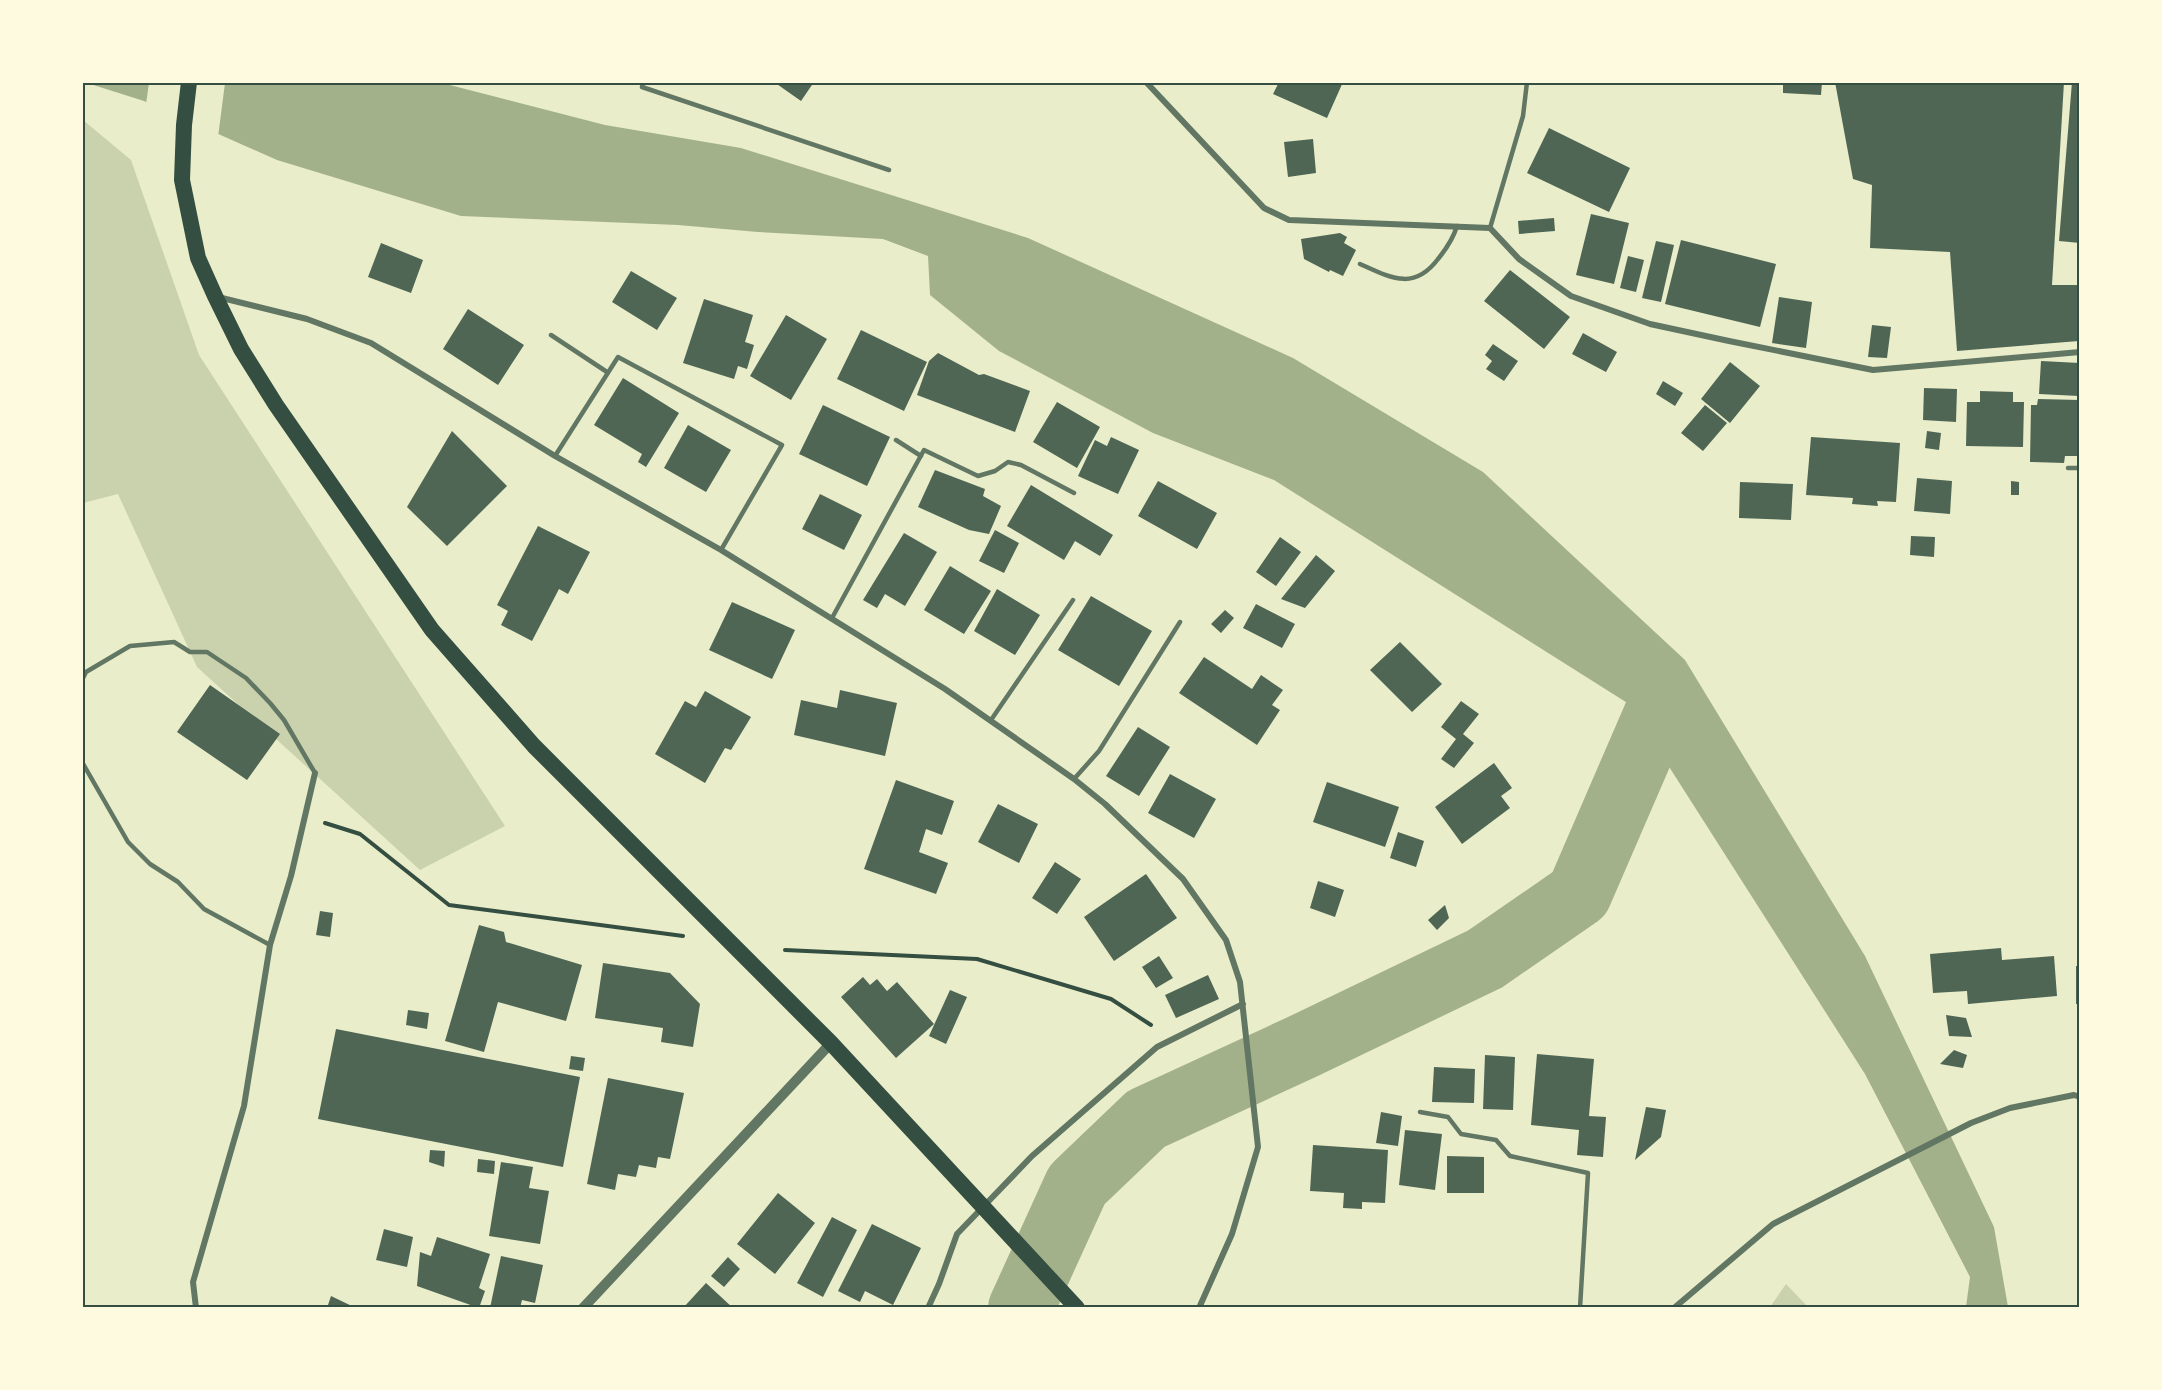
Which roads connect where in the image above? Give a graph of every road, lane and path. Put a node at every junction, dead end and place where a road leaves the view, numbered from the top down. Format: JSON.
{"nodes":[{"id":1,"x":189,"y":82,"type":"edge"},
{"id":2,"x":643,"y":82,"type":"edge"},
{"id":3,"x":1146,"y":82,"type":"edge"},
{"id":4,"x":1527,"y":82,"type":"edge"},
{"id":5,"x":889,"y":170,"type":"dead end"},
{"id":6,"x":1457,"y":226,"type":"junction"},
{"id":7,"x":1490,"y":228,"type":"junction"},
{"id":8,"x":1360,"y":264,"type":"dead end"},
{"id":9,"x":215,"y":296,"type":"junction"},
{"id":10,"x":551,"y":335,"type":"dead end"},
{"id":11,"x":2079,"y":352,"type":"edge"},
{"id":12,"x":607,"y":372,"type":"junction"},
{"id":13,"x":896,"y":441,"type":"dead end"},
{"id":14,"x":555,"y":456,"type":"junction"},
{"id":15,"x":921,"y":456,"type":"junction"},
{"id":16,"x":2068,"y":468,"type":"dead end"},
{"id":17,"x":2079,"y":468,"type":"edge"},
{"id":18,"x":1074,"y":493,"type":"dead end"},
{"id":19,"x":721,"y":550,"type":"junction"},
{"id":20,"x":1073,"y":600,"type":"dead end"},
{"id":21,"x":832,"y":618,"type":"junction"},
{"id":22,"x":1180,"y":622,"type":"dead end"},
{"id":23,"x":82,"y":680,"type":"edge"},
{"id":24,"x":991,"y":720,"type":"junction"},
{"id":25,"x":82,"y":762,"type":"edge"},
{"id":26,"x":315,"y":773,"type":"joint"},
{"id":27,"x":1074,"y":779,"type":"junction"},
{"id":28,"x":305,"y":816,"type":"junction"},
{"id":29,"x":683,"y":936,"type":"dead end"},
{"id":30,"x":270,"y":945,"type":"junction"},
{"id":31,"x":785,"y":950,"type":"dead end"},
{"id":32,"x":1243,"y":1004,"type":"junction"},
{"id":33,"x":1172,"y":1039,"type":"junction"},
{"id":34,"x":831,"y":1042,"type":"junction"},
{"id":35,"x":2079,"y":1097,"type":"edge"},
{"id":36,"x":1420,"y":1112,"type":"dead end"},
{"id":37,"x":196,"y":1308,"type":"edge"},
{"id":38,"x":583,"y":1308,"type":"edge"},
{"id":39,"x":928,"y":1308,"type":"edge"},
{"id":40,"x":1077,"y":1308,"type":"edge"},
{"id":41,"x":1199,"y":1308,"type":"edge"},
{"id":42,"x":1580,"y":1308,"type":"edge"},
{"id":43,"x":1674,"y":1308,"type":"edge"}],
"edges":[{"from":1,"to":9,"type":"highway"},
{"from":2,"to":5,"type":"lane"},
{"from":3,"to":6,"type":"street"},
{"from":4,"to":7,"type":"lane"},
{"from":6,"to":7,"type":"street"},
{"from":6,"to":8,"type":"lane"},
{"from":7,"to":11,"type":"street"},
{"from":9,"to":14,"type":"street"},
{"from":9,"to":34,"type":"highway"},
{"from":10,"to":12,"type":"lane"},
{"from":12,"to":14,"type":"lane"},
{"from":12,"to":19,"type":"lane"},
{"from":13,"to":15,"type":"lane"},
{"from":14,"to":19,"type":"street"},
{"from":15,"to":18,"type":"lane"},
{"from":15,"to":21,"type":"lane"},
{"from":16,"to":17,"type":"lane"},
{"from":19,"to":21,"type":"street"},
{"from":20,"to":24,"type":"lane"},
{"from":21,"to":24,"type":"street"},
{"from":22,"to":27,"type":"lane"},
{"from":23,"to":26,"type":"lane"},
{"from":24,"to":27,"type":"street"},
{"from":25,"to":30,"type":"lane"},
{"from":26,"to":28,"type":"street"},
{"from":27,"to":32,"type":"street"},
{"from":28,"to":29,"type":"path"},
{"from":28,"to":30,"type":"street"},
{"from":30,"to":37,"type":"street"},
{"from":31,"to":33,"type":"path"},
{"from":32,"to":33,"type":"street"},
{"from":32,"to":41,"type":"street"},
{"from":33,"to":39,"type":"street"},
{"from":34,"to":38,"type":"street"},
{"from":34,"to":40,"type":"highway"},
{"from":35,"to":43,"type":"street"},
{"from":36,"to":42,"type":"lane"}]}
